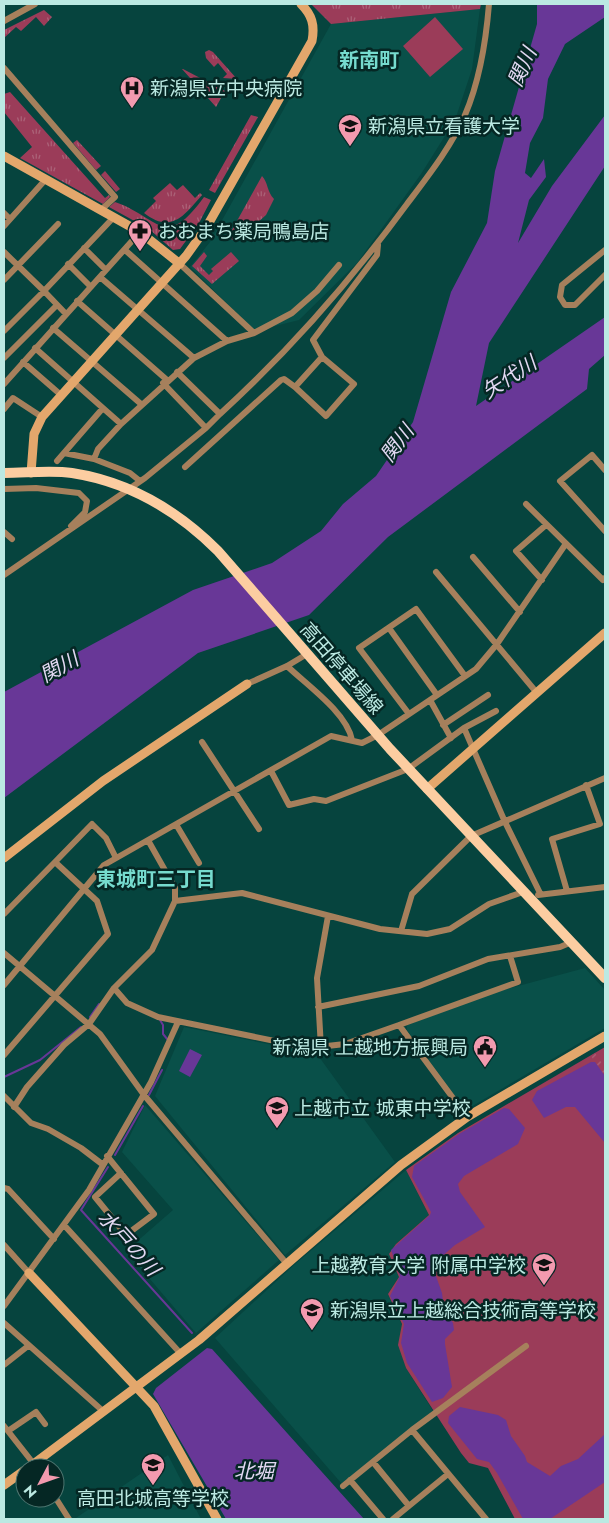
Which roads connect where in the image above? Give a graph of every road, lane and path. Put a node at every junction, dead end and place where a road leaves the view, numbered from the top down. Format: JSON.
{"nodes":[{"id":1,"x":35,"y":4,"type":"edge"},
{"id":2,"x":301,"y":4,"type":"edge"},
{"id":3,"x":489,"y":4,"type":"edge"},
{"id":4,"x":4,"y":21,"type":"edge"},
{"id":5,"x":4,"y":68,"type":"edge"},
{"id":6,"x":4,"y":156,"type":"edge"},
{"id":7,"x":46,"y":179,"type":"junction"},
{"id":8,"x":101,"y":210,"type":"junction"},
{"id":9,"x":4,"y":213,"type":"edge"},
{"id":10,"x":113,"y":218,"type":"junction"},
{"id":11,"x":10,"y":219,"type":"junction"},
{"id":12,"x":58,"y":224,"type":"dead end"},
{"id":13,"x":4,"y":226,"type":"edge"},
{"id":14,"x":140,"y":232,"type":"junction"},
{"id":15,"x":378,"y":244,"type":"junction"},
{"id":16,"x":84,"y":248,"type":"junction"},
{"id":17,"x":124,"y":250,"type":"junction"},
{"id":18,"x":605,"y":250,"type":"edge"},
{"id":19,"x":4,"y":252,"type":"edge"},
{"id":20,"x":68,"y":264,"type":"junction"},
{"id":21,"x":180,"y":264,"type":"junction"},
{"id":22,"x":339,"y":265,"type":"dead end"},
{"id":23,"x":18,"y":266,"type":"junction"},
{"id":24,"x":106,"y":270,"type":"junction"},
{"id":25,"x":605,"y":275,"type":"edge"},
{"id":26,"x":100,"y":277,"type":"junction"},
{"id":27,"x":4,"y":280,"type":"edge"},
{"id":28,"x":162,"y":282,"type":"junction"},
{"id":29,"x":91,"y":287,"type":"junction"},
{"id":30,"x":44,"y":290,"type":"junction"},
{"id":31,"x":77,"y":301,"type":"junction"},
{"id":32,"x":57,"y":305,"type":"junction"},
{"id":33,"x":139,"y":308,"type":"junction"},
{"id":34,"x":66,"y":314,"type":"junction"},
{"id":35,"x":53,"y":328,"type":"junction"},
{"id":36,"x":4,"y":331,"type":"edge"},
{"id":37,"x":254,"y":333,"type":"junction"},
{"id":38,"x":116,"y":335,"type":"junction"},
{"id":39,"x":227,"y":341,"type":"junction"},
{"id":40,"x":35,"y":348,"type":"junction"},
{"id":41,"x":322,"y":357,"type":"junction"},
{"id":42,"x":4,"y":358,"type":"edge"},
{"id":43,"x":194,"y":358,"type":"junction"},
{"id":44,"x":23,"y":362,"type":"junction"},
{"id":45,"x":92,"y":362,"type":"junction"},
{"id":46,"x":177,"y":372,"type":"junction"},
{"id":47,"x":74,"y":382,"type":"junction"},
{"id":48,"x":165,"y":382,"type":"junction"},
{"id":49,"x":4,"y":384,"type":"edge"},
{"id":50,"x":295,"y":387,"type":"junction"},
{"id":51,"x":61,"y":395,"type":"junction"},
{"id":52,"x":141,"y":404,"type":"junction"},
{"id":53,"x":103,"y":408,"type":"junction"},
{"id":54,"x":4,"y":409,"type":"edge"},
{"id":55,"x":220,"y":414,"type":"junction"},
{"id":56,"x":42,"y":417,"type":"junction"},
{"id":57,"x":121,"y":424,"type":"junction"},
{"id":58,"x":206,"y":428,"type":"junction"},
{"id":59,"x":64,"y":453,"type":"junction"},
{"id":60,"x":94,"y":459,"type":"junction"},
{"id":61,"x":57,"y":461,"type":"dead end"},
{"id":62,"x":185,"y":467,"type":"dead end"},
{"id":63,"x":605,"y":470,"type":"edge"},
{"id":64,"x":4,"y":473,"type":"edge"},
{"id":65,"x":31,"y":473,"type":"junction"},
{"id":66,"x":140,"y":481,"type":"junction"},
{"id":67,"x":4,"y":489,"type":"edge"},
{"id":68,"x":132,"y":490,"type":"junction"},
{"id":69,"x":526,"y":504,"type":"dead end"},
{"id":70,"x":546,"y":525,"type":"junction"},
{"id":71,"x":70,"y":530,"type":"junction"},
{"id":72,"x":605,"y":531,"type":"edge"},
{"id":73,"x":4,"y":532,"type":"edge"},
{"id":74,"x":12,"y":539,"type":"dead end"},
{"id":75,"x":565,"y":545,"type":"junction"},
{"id":76,"x":473,"y":557,"type":"dead end"},
{"id":77,"x":436,"y":572,"type":"dead end"},
{"id":78,"x":4,"y":575,"type":"edge"},
{"id":79,"x":605,"y":578,"type":"edge"},
{"id":80,"x":542,"y":580,"type":"junction"},
{"id":81,"x":520,"y":612,"type":"junction"},
{"id":82,"x":389,"y":628,"type":"junction"},
{"id":83,"x":605,"y":633,"type":"edge"},
{"id":84,"x":497,"y":644,"type":"junction"},
{"id":85,"x":304,"y":651,"type":"junction"},
{"id":86,"x":287,"y":666,"type":"junction"},
{"id":87,"x":465,"y":676,"type":"junction"},
{"id":88,"x":247,"y":684,"type":"joint"},
{"id":89,"x":537,"y":692,"type":"junction"},
{"id":90,"x":437,"y":695,"type":"junction"},
{"id":91,"x":488,"y":695,"type":"dead end"},
{"id":92,"x":430,"y":700,"type":"junction"},
{"id":93,"x":496,"y":711,"type":"dead end"},
{"id":94,"x":409,"y":714,"type":"junction"},
{"id":95,"x":443,"y":724,"type":"junction"},
{"id":96,"x":464,"y":728,"type":"junction"},
{"id":97,"x":378,"y":735,"type":"junction"},
{"id":98,"x":451,"y":738,"type":"junction"},
{"id":99,"x":352,"y":740,"type":"junction"},
{"id":100,"x":202,"y":742,"type":"dead end"},
{"id":101,"x":473,"y":748,"type":"junction"},
{"id":102,"x":408,"y":769,"type":"junction"},
{"id":103,"x":270,"y":771,"type":"junction"},
{"id":104,"x":605,"y":778,"type":"edge"},
{"id":105,"x":586,"y":785,"type":"junction"},
{"id":106,"x":427,"y":789,"type":"junction"},
{"id":107,"x":234,"y":792,"type":"junction"},
{"id":108,"x":505,"y":822,"type":"junction"},
{"id":109,"x":177,"y":826,"type":"junction"},
{"id":110,"x":259,"y":829,"type":"dead end"},
{"id":111,"x":471,"y":836,"type":"junction"},
{"id":112,"x":149,"y":842,"type":"junction"},
{"id":113,"x":4,"y":858,"type":"edge"},
{"id":114,"x":116,"y":858,"type":"junction"},
{"id":115,"x":54,"y":862,"type":"junction"},
{"id":116,"x":199,"y":863,"type":"dead end"},
{"id":117,"x":605,"y":887,"type":"edge"},
{"id":118,"x":85,"y":888,"type":"junction"},
{"id":119,"x":567,"y":891,"type":"junction"},
{"id":120,"x":540,"y":893,"type":"junction"},
{"id":121,"x":527,"y":896,"type":"junction"},
{"id":122,"x":175,"y":901,"type":"junction"},
{"id":123,"x":4,"y":914,"type":"edge"},
{"id":124,"x":328,"y":916,"type":"junction"},
{"id":125,"x":401,"y":930,"type":"junction"},
{"id":126,"x":572,"y":942,"type":"junction"},
{"id":127,"x":4,"y":952,"type":"edge"},
{"id":128,"x":510,"y":956,"type":"junction"},
{"id":129,"x":20,"y":966,"type":"junction"},
{"id":130,"x":605,"y":978,"type":"edge"},
{"id":131,"x":4,"y":985,"type":"edge"},
{"id":132,"x":114,"y":988,"type":"junction"},
{"id":133,"x":56,"y":996,"type":"junction"},
{"id":134,"x":318,"y":1006,"type":"junction"},
{"id":135,"x":178,"y":1022,"type":"junction"},
{"id":136,"x":89,"y":1024,"type":"junction"},
{"id":137,"x":399,"y":1025,"type":"junction"},
{"id":138,"x":605,"y":1036,"type":"edge"},
{"id":139,"x":321,"y":1048,"type":"junction"},
{"id":140,"x":4,"y":1055,"type":"edge"},
{"id":141,"x":144,"y":1095,"type":"junction"},
{"id":142,"x":4,"y":1096,"type":"edge"},
{"id":143,"x":14,"y":1107,"type":"junction"},
{"id":144,"x":467,"y":1117,"type":"junction"},
{"id":145,"x":106,"y":1156,"type":"junction"},
{"id":146,"x":102,"y":1164,"type":"junction"},
{"id":147,"x":121,"y":1173,"type":"junction"},
{"id":148,"x":4,"y":1188,"type":"edge"},
{"id":149,"x":64,"y":1225,"type":"junction"},
{"id":150,"x":54,"y":1239,"type":"junction"},
{"id":151,"x":4,"y":1245,"type":"edge"},
{"id":152,"x":287,"y":1264,"type":"junction"},
{"id":153,"x":29,"y":1273,"type":"junction"},
{"id":154,"x":5,"y":1302,"type":"edge"},
{"id":155,"x":4,"y":1323,"type":"edge"},
{"id":156,"x":28,"y":1346,"type":"junction"},
{"id":157,"x":526,"y":1346,"type":"dead end"},
{"id":158,"x":180,"y":1354,"type":"junction"},
{"id":159,"x":4,"y":1365,"type":"edge"},
{"id":160,"x":138,"y":1388,"type":"junction"},
{"id":161,"x":104,"y":1412,"type":"junction"},
{"id":162,"x":45,"y":1424,"type":"dead end"},
{"id":163,"x":6,"y":1428,"type":"edge"},
{"id":164,"x":412,"y":1430,"type":"junction"},
{"id":165,"x":27,"y":1458,"type":"edge"},
{"id":166,"x":45,"y":1458,"type":"edge"},
{"id":167,"x":373,"y":1462,"type":"junction"},
{"id":168,"x":448,"y":1474,"type":"junction"},
{"id":169,"x":15,"y":1477,"type":"edge"},
{"id":170,"x":350,"y":1480,"type":"junction"},
{"id":171,"x":4,"y":1485,"type":"edge"},
{"id":172,"x":343,"y":1486,"type":"dead end"},
{"id":173,"x":409,"y":1506,"type":"junction"},
{"id":174,"x":62,"y":1508,"type":"edge"},
{"id":175,"x":484,"y":1518,"type":"edge"},
{"id":176,"x":69,"y":1519,"type":"edge"},
{"id":177,"x":217,"y":1519,"type":"edge"},
{"id":178,"x":383,"y":1519,"type":"edge"},
{"id":179,"x":393,"y":1519,"type":"edge"}],
"edges":[{"from":1,"to":4,"type":"street"},
{"from":2,"to":21,"type":"street"},
{"from":3,"to":15,"type":"street"},
{"from":5,"to":8,"type":"street"},
{"from":6,"to":7,"type":"street"},
{"from":7,"to":8,"type":"street"},
{"from":7,"to":11,"type":"street"},
{"from":8,"to":10,"type":"street"},
{"from":9,"to":11,"type":"street"},
{"from":10,"to":14,"type":"street"},
{"from":10,"to":16,"type":"street"},
{"from":11,"to":13,"type":"street"},
{"from":12,"to":23,"type":"street"},
{"from":14,"to":17,"type":"street"},
{"from":14,"to":21,"type":"street"},
{"from":15,"to":41,"type":"street"},
{"from":15,"to":55,"type":"street"},
{"from":16,"to":20,"type":"street"},
{"from":16,"to":24,"type":"street"},
{"from":17,"to":24,"type":"street"},
{"from":17,"to":28,"type":"street"},
{"from":18,"to":25,"type":"street"},
{"from":19,"to":23,"type":"street"},
{"from":20,"to":29,"type":"street"},
{"from":20,"to":30,"type":"street"},
{"from":21,"to":28,"type":"street"},
{"from":21,"to":37,"type":"street"},
{"from":22,"to":37,"type":"street"},
{"from":23,"to":27,"type":"street"},
{"from":23,"to":30,"type":"street"},
{"from":24,"to":26,"type":"street"},
{"from":26,"to":29,"type":"street"},
{"from":26,"to":33,"type":"street"},
{"from":28,"to":33,"type":"street"},
{"from":28,"to":39,"type":"street"},
{"from":29,"to":31,"type":"street"},
{"from":30,"to":32,"type":"street"},
{"from":30,"to":36,"type":"street"},
{"from":31,"to":34,"type":"street"},
{"from":31,"to":38,"type":"street"},
{"from":32,"to":34,"type":"street"},
{"from":32,"to":42,"type":"street"},
{"from":33,"to":38,"type":"street"},
{"from":33,"to":43,"type":"street"},
{"from":34,"to":35,"type":"street"},
{"from":35,"to":40,"type":"street"},
{"from":35,"to":45,"type":"street"},
{"from":37,"to":39,"type":"street"},
{"from":38,"to":45,"type":"street"},
{"from":38,"to":48,"type":"street"},
{"from":39,"to":43,"type":"street"},
{"from":40,"to":44,"type":"street"},
{"from":40,"to":47,"type":"street"},
{"from":41,"to":50,"type":"street"},
{"from":41,"to":50,"type":"street"},
{"from":43,"to":46,"type":"street"},
{"from":44,"to":49,"type":"street"},
{"from":44,"to":51,"type":"street"},
{"from":45,"to":47,"type":"street"},
{"from":45,"to":52,"type":"street"},
{"from":46,"to":48,"type":"street"},
{"from":46,"to":55,"type":"street"},
{"from":47,"to":51,"type":"street"},
{"from":47,"to":53,"type":"street"},
{"from":48,"to":52,"type":"street"},
{"from":48,"to":58,"type":"street"},
{"from":50,"to":62,"type":"street"},
{"from":51,"to":56,"type":"street"},
{"from":52,"to":57,"type":"street"},
{"from":53,"to":57,"type":"street"},
{"from":53,"to":59,"type":"street"},
{"from":54,"to":56,"type":"street"},
{"from":55,"to":58,"type":"street"},
{"from":56,"to":65,"type":"street"},
{"from":57,"to":60,"type":"street"},
{"from":58,"to":66,"type":"street"},
{"from":59,"to":60,"type":"street"},
{"from":59,"to":61,"type":"street"},
{"from":60,"to":66,"type":"street"},
{"from":63,"to":72,"type":"street"},
{"from":64,"to":65,"type":"main road","name":"高田停車場線"},
{"from":65,"to":68,"type":"main road","name":"高田停車場線"},
{"from":66,"to":68,"type":"street"},
{"from":67,"to":71,"type":"street"},
{"from":68,"to":71,"type":"street"},
{"from":68,"to":85,"type":"main road","name":"高田停車場線"},
{"from":69,"to":70,"type":"street"},
{"from":70,"to":75,"type":"street"},
{"from":70,"to":80,"type":"street"},
{"from":71,"to":78,"type":"street"},
{"from":73,"to":74,"type":"street"},
{"from":75,"to":79,"type":"street"},
{"from":75,"to":80,"type":"street"},
{"from":76,"to":81,"type":"street"},
{"from":77,"to":84,"type":"street"},
{"from":80,"to":81,"type":"street"},
{"from":81,"to":84,"type":"street"},
{"from":82,"to":87,"type":"street"},
{"from":82,"to":90,"type":"street"},
{"from":82,"to":94,"type":"street"},
{"from":83,"to":89,"type":"street"},
{"from":84,"to":87,"type":"street"},
{"from":84,"to":89,"type":"street"},
{"from":85,"to":86,"type":"street"},
{"from":85,"to":97,"type":"main road","name":"高田停車場線"},
{"from":86,"to":88,"type":"street"},
{"from":86,"to":99,"type":"street"},
{"from":87,"to":90,"type":"street"},
{"from":88,"to":113,"type":"street"},
{"from":89,"to":101,"type":"street"},
{"from":90,"to":92,"type":"street"},
{"from":91,"to":95,"type":"street"},
{"from":92,"to":94,"type":"street"},
{"from":92,"to":95,"type":"street"},
{"from":93,"to":96,"type":"street"},
{"from":94,"to":97,"type":"street"},
{"from":95,"to":98,"type":"street"},
{"from":96,"to":98,"type":"street"},
{"from":96,"to":101,"type":"street"},
{"from":97,"to":99,"type":"street"},
{"from":97,"to":102,"type":"main road","name":"高田停車場線"},
{"from":98,"to":102,"type":"street"},
{"from":99,"to":103,"type":"street"},
{"from":100,"to":107,"type":"street"},
{"from":101,"to":106,"type":"street"},
{"from":101,"to":108,"type":"street"},
{"from":102,"to":103,"type":"street"},
{"from":102,"to":106,"type":"main road","name":"高田停車場線"},
{"from":103,"to":107,"type":"street"},
{"from":104,"to":105,"type":"street"},
{"from":105,"to":108,"type":"street"},
{"from":105,"to":119,"type":"street"},
{"from":106,"to":111,"type":"main road","name":"高田停車場線"},
{"from":107,"to":109,"type":"street"},
{"from":107,"to":110,"type":"street"},
{"from":108,"to":111,"type":"street"},
{"from":108,"to":120,"type":"street"},
{"from":109,"to":112,"type":"street"},
{"from":109,"to":116,"type":"street"},
{"from":111,"to":121,"type":"main road","name":"高田停車場線"},
{"from":111,"to":125,"type":"street"},
{"from":112,"to":114,"type":"street"},
{"from":112,"to":122,"type":"street"},
{"from":114,"to":115,"type":"street"},
{"from":114,"to":118,"type":"street"},
{"from":115,"to":118,"type":"street"},
{"from":115,"to":123,"type":"street"},
{"from":117,"to":119,"type":"street"},
{"from":118,"to":129,"type":"street"},
{"from":118,"to":133,"type":"street"},
{"from":119,"to":120,"type":"street"},
{"from":120,"to":121,"type":"street"},
{"from":121,"to":125,"type":"street"},
{"from":121,"to":126,"type":"main road","name":"高田停車場線"},
{"from":122,"to":124,"type":"street"},
{"from":122,"to":132,"type":"street"},
{"from":124,"to":125,"type":"street"},
{"from":124,"to":134,"type":"street"},
{"from":126,"to":128,"type":"street"},
{"from":126,"to":130,"type":"main road","name":"高田停車場線"},
{"from":127,"to":129,"type":"street"},
{"from":128,"to":134,"type":"street"},
{"from":128,"to":137,"type":"street"},
{"from":129,"to":131,"type":"street"},
{"from":129,"to":133,"type":"street"},
{"from":132,"to":135,"type":"street"},
{"from":132,"to":136,"type":"street"},
{"from":133,"to":136,"type":"street"},
{"from":133,"to":140,"type":"street"},
{"from":134,"to":139,"type":"street"},
{"from":135,"to":139,"type":"street"},
{"from":135,"to":141,"type":"street"},
{"from":136,"to":141,"type":"street"},
{"from":136,"to":143,"type":"street"},
{"from":137,"to":139,"type":"street"},
{"from":137,"to":144,"type":"street"},
{"from":138,"to":144,"type":"street"},
{"from":141,"to":145,"type":"street"},
{"from":141,"to":152,"type":"street"},
{"from":142,"to":143,"type":"street"},
{"from":143,"to":146,"type":"street"},
{"from":144,"to":152,"type":"street"},
{"from":145,"to":146,"type":"street"},
{"from":145,"to":147,"type":"street"},
{"from":146,"to":149,"type":"street"},
{"from":147,"to":147,"type":"street"},
{"from":148,"to":150,"type":"street"},
{"from":149,"to":150,"type":"street"},
{"from":149,"to":158,"type":"street"},
{"from":150,"to":153,"type":"street"},
{"from":151,"to":153,"type":"street"},
{"from":152,"to":158,"type":"street"},
{"from":153,"to":154,"type":"street"},
{"from":153,"to":160,"type":"street"},
{"from":155,"to":156,"type":"street"},
{"from":156,"to":159,"type":"street"},
{"from":156,"to":161,"type":"street"},
{"from":157,"to":164,"type":"street"},
{"from":158,"to":160,"type":"street"},
{"from":160,"to":161,"type":"street"},
{"from":160,"to":177,"type":"street"},
{"from":161,"to":166,"type":"street"},
{"from":162,"to":163,"type":"street"},
{"from":163,"to":165,"type":"street"},
{"from":164,"to":167,"type":"street"},
{"from":164,"to":168,"type":"street"},
{"from":167,"to":170,"type":"street"},
{"from":167,"to":173,"type":"street"},
{"from":168,"to":173,"type":"street"},
{"from":168,"to":175,"type":"street"},
{"from":169,"to":171,"type":"street"},
{"from":170,"to":172,"type":"street"},
{"from":170,"to":178,"type":"street"},
{"from":173,"to":179,"type":"street"},
{"from":174,"to":176,"type":"street"}]}
